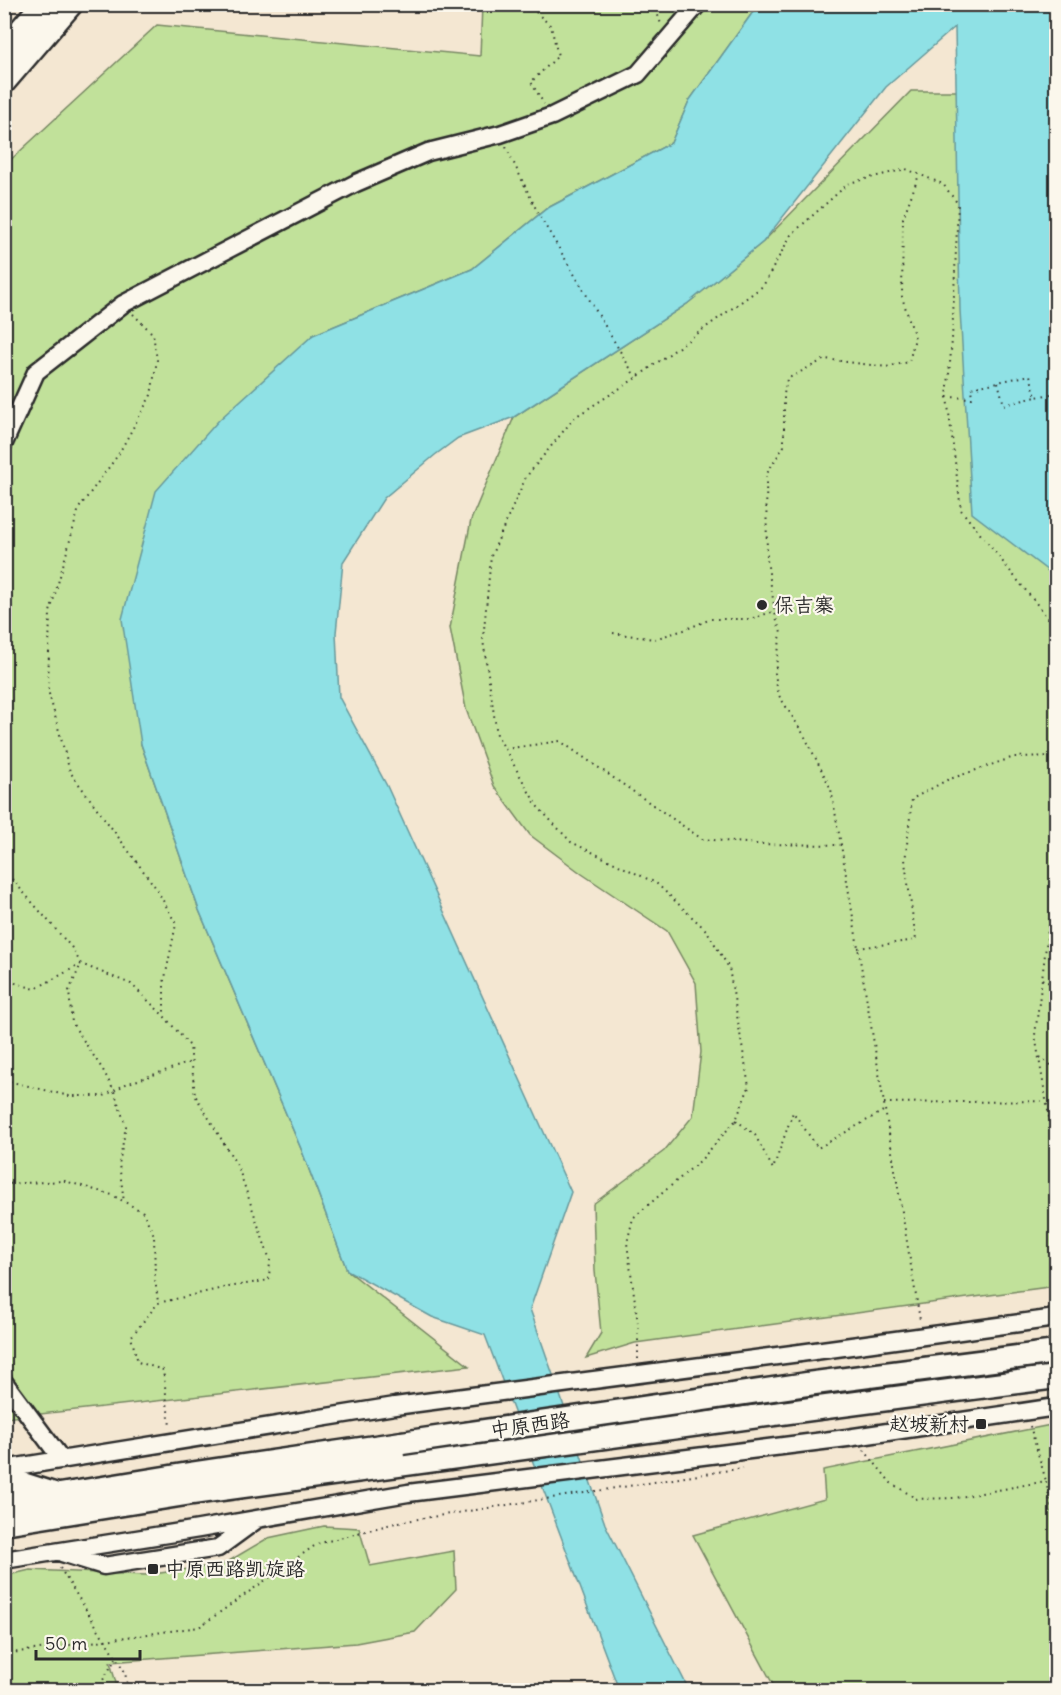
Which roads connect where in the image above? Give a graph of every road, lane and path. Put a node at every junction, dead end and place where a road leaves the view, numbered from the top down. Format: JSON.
{"nodes":[{"id":1,"x":43,"y":4,"type":"edge"},
{"id":2,"x":71,"y":4,"type":"edge"},
{"id":3,"x":527,"y":4,"type":"edge"},
{"id":4,"x":698,"y":4,"type":"edge"},
{"id":5,"x":4,"y":49,"type":"edge"},
{"id":6,"x":4,"y":82,"type":"edge"},
{"id":7,"x":552,"y":116,"type":"junction"},
{"id":8,"x":500,"y":134,"type":"junction"},
{"id":9,"x":919,"y":175,"type":"junction"},
{"id":10,"x":123,"y":304,"type":"junction"},
{"id":11,"x":636,"y":378,"type":"junction"},
{"id":12,"x":998,"y":382,"type":"junction"},
{"id":13,"x":1056,"y":393,"type":"edge"},
{"id":14,"x":946,"y":397,"type":"junction"},
{"id":15,"x":1036,"y":397,"type":"junction"},
{"id":16,"x":4,"y":443,"type":"edge"},
{"id":17,"x":775,"y":611,"type":"junction"},
{"id":18,"x":613,"y":633,"type":"dead end"},
{"id":19,"x":1056,"y":633,"type":"edge"},
{"id":20,"x":505,"y":749,"type":"junction"},
{"id":21,"x":1056,"y":756,"type":"edge"},
{"id":22,"x":841,"y":845,"type":"junction"},
{"id":23,"x":4,"y":870,"type":"edge"},
{"id":24,"x":1056,"y":897,"type":"edge"},
{"id":25,"x":858,"y":948,"type":"junction"},
{"id":26,"x":81,"y":964,"type":"junction"},
{"id":27,"x":1042,"y":980,"type":"junction"},
{"id":28,"x":4,"y":986,"type":"edge"},
{"id":29,"x":1056,"y":987,"type":"edge"},
{"id":30,"x":164,"y":1016,"type":"junction"},
{"id":31,"x":1039,"y":1056,"type":"junction"},
{"id":32,"x":192,"y":1061,"type":"junction"},
{"id":33,"x":1056,"y":1070,"type":"edge"},
{"id":34,"x":4,"y":1080,"type":"edge"},
{"id":35,"x":114,"y":1090,"type":"junction"},
{"id":36,"x":1046,"y":1101,"type":"junction"},
{"id":37,"x":884,"y":1103,"type":"junction"},
{"id":38,"x":885,"y":1110,"type":"junction"},
{"id":39,"x":736,"y":1120,"type":"junction"},
{"id":40,"x":1056,"y":1149,"type":"edge"},
{"id":41,"x":4,"y":1184,"type":"edge"},
{"id":42,"x":124,"y":1202,"type":"junction"},
{"id":43,"x":158,"y":1303,"type":"junction"},
{"id":44,"x":1056,"y":1318,"type":"edge"},
{"id":45,"x":922,"y":1336,"type":"junction"},
{"id":46,"x":1056,"y":1352,"type":"edge"},
{"id":47,"x":638,"y":1374,"type":"junction"},
{"id":48,"x":1056,"y":1377,"type":"edge"},
{"id":49,"x":4,"y":1382,"type":"edge"},
{"id":50,"x":1056,"y":1407,"type":"edge"},
{"id":51,"x":1026,"y":1412,"type":"junction"},
{"id":52,"x":172,"y":1442,"type":"junction"},
{"id":53,"x":864,"y":1449,"type":"dead end"},
{"id":54,"x":404,"y":1454,"type":"junction"},
{"id":55,"x":62,"y":1460,"type":"junction"},
{"id":56,"x":742,"y":1468,"type":"dead end"},
{"id":57,"x":4,"y":1469,"type":"edge"},
{"id":58,"x":4,"y":1480,"type":"edge"},
{"id":59,"x":1046,"y":1481,"type":"junction"},
{"id":60,"x":58,"y":1496,"type":"junction"},
{"id":61,"x":4,"y":1504,"type":"edge"},
{"id":62,"x":4,"y":1523,"type":"edge"},
{"id":63,"x":1056,"y":1533,"type":"edge"},
{"id":64,"x":54,"y":1552,"type":"junction"},
{"id":65,"x":4,"y":1560,"type":"edge"},
{"id":66,"x":105,"y":1640,"type":"junction"},
{"id":67,"x":4,"y":1654,"type":"edge"},
{"id":68,"x":116,"y":1658,"type":"junction"},
{"id":69,"x":97,"y":1690,"type":"edge"},
{"id":70,"x":128,"y":1690,"type":"edge"}],
"edges":[{"from":1,"to":5,"type":"main road"},
{"from":2,"to":6,"type":"main road"},
{"from":3,"to":7,"type":"path"},
{"from":4,"to":7,"type":"street"},
{"from":7,"to":8,"type":"street"},
{"from":8,"to":10,"type":"street"},
{"from":8,"to":11,"type":"path"},
{"from":9,"to":11,"type":"path"},
{"from":9,"to":14,"type":"path"},
{"from":9,"to":17,"type":"path"},
{"from":10,"to":16,"type":"street"},
{"from":10,"to":30,"type":"path"},
{"from":11,"to":20,"type":"path"},
{"from":12,"to":14,"type":"path"},
{"from":12,"to":15,"type":"path"},
{"from":12,"to":15,"type":"path"},
{"from":13,"to":15,"type":"path"},
{"from":14,"to":19,"type":"path"},
{"from":17,"to":18,"type":"path"},
{"from":17,"to":22,"type":"path"},
{"from":20,"to":22,"type":"path"},
{"from":20,"to":39,"type":"path"},
{"from":21,"to":25,"type":"path"},
{"from":22,"to":25,"type":"path"},
{"from":23,"to":26,"type":"path"},
{"from":24,"to":27,"type":"path"},
{"from":25,"to":37,"type":"path"},
{"from":26,"to":28,"type":"path"},
{"from":26,"to":30,"type":"path"},
{"from":26,"to":35,"type":"path"},
{"from":27,"to":29,"type":"path"},
{"from":27,"to":31,"type":"path"},
{"from":30,"to":32,"type":"path"},
{"from":31,"to":33,"type":"path"},
{"from":31,"to":36,"type":"path"},
{"from":32,"to":35,"type":"path"},
{"from":32,"to":43,"type":"path"},
{"from":34,"to":35,"type":"path"},
{"from":35,"to":42,"type":"path"},
{"from":36,"to":37,"type":"path"},
{"from":36,"to":40,"type":"path"},
{"from":37,"to":38,"type":"path"},
{"from":38,"to":39,"type":"path"},
{"from":38,"to":45,"type":"path"},
{"from":39,"to":47,"type":"path"},
{"from":41,"to":42,"type":"path"},
{"from":42,"to":43,"type":"path"},
{"from":43,"to":52,"type":"path"},
{"from":44,"to":45,"type":"street"},
{"from":45,"to":47,"type":"street","bridge":true},
{"from":46,"to":54,"type":"main road","name":"中原西路","bridge":true},
{"from":47,"to":52,"type":"street","bridge":true},
{"from":48,"to":54,"type":"main road","name":"中原西路"},
{"from":49,"to":55,"type":"street"},
{"from":50,"to":51,"type":"street"},
{"from":51,"to":59,"type":"path"},
{"from":51,"to":64,"type":"street"},
{"from":52,"to":55,"type":"street"},
{"from":53,"to":59,"type":"path"},
{"from":54,"to":60,"type":"main road","name":"中原西路"},
{"from":54,"to":62,"type":"main road","name":"中原西路"},
{"from":55,"to":57,"type":"street"},
{"from":56,"to":66,"type":"path"},
{"from":58,"to":60,"type":"main road"},
{"from":59,"to":63,"type":"path"},
{"from":60,"to":61,"type":"main road","name":"中原西路"},
{"from":64,"to":65,"type":"street"},
{"from":64,"to":66,"type":"path"},
{"from":66,"to":67,"type":"path"},
{"from":66,"to":68,"type":"path"},
{"from":68,"to":69,"type":"path"},
{"from":68,"to":70,"type":"path"}]}
